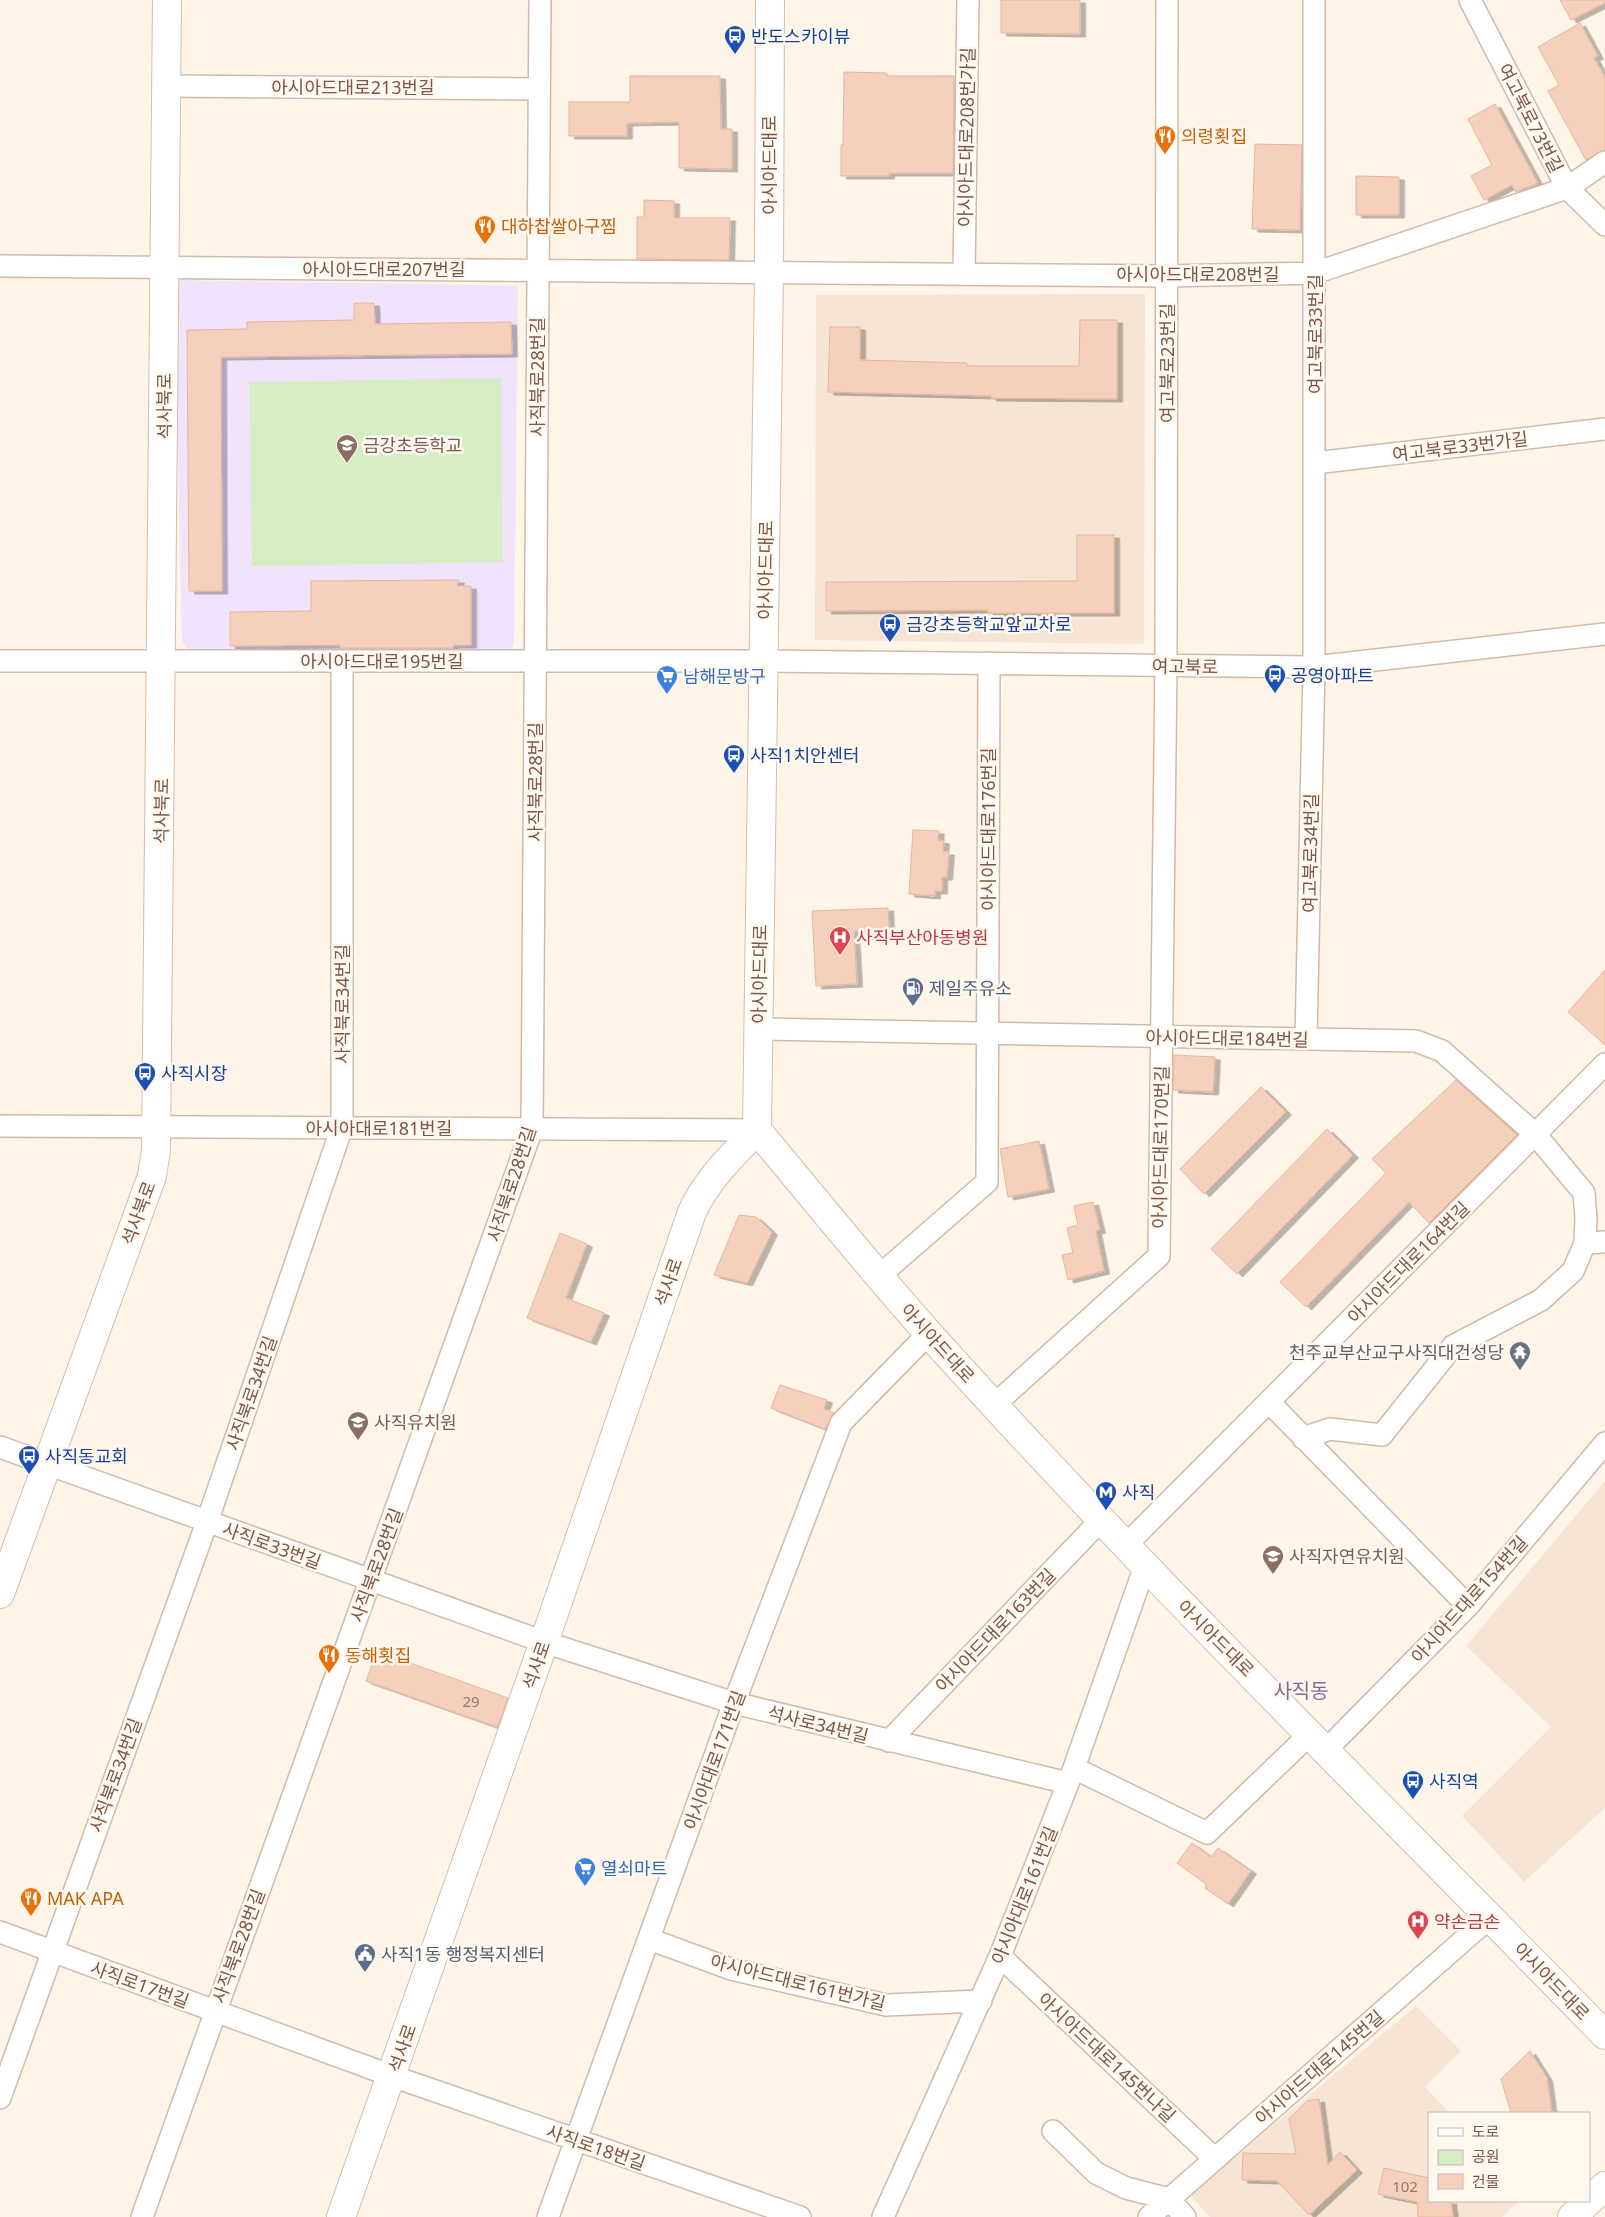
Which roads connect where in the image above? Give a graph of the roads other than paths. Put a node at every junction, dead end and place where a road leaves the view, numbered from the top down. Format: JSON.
{"nodes":[{"id":1,"x":167,"y":0,"type":"edge"},
{"id":2,"x":540,"y":0,"type":"edge"},
{"id":3,"x":770,"y":0,"type":"edge"},
{"id":4,"x":968,"y":0,"type":"edge"},
{"id":5,"x":1168,"y":0,"type":"edge"},
{"id":6,"x":1314,"y":0,"type":"edge"},
{"id":7,"x":1470,"y":0,"type":"edge"},
{"id":8,"x":166,"y":86,"type":"junction"},
{"id":9,"x":539,"y":89,"type":"junction"},
{"id":10,"x":1605,"y":162,"type":"edge"},
{"id":11,"x":1567,"y":188,"type":"junction"},
{"id":12,"x":1605,"y":225,"type":"edge"},
{"id":13,"x":0,"y":266,"type":"edge"},
{"id":14,"x":165,"y":267,"type":"junction"},
{"id":15,"x":538,"y":270,"type":"junction"},
{"id":16,"x":768,"y":272,"type":"junction"},
{"id":17,"x":1315,"y":273,"type":"junction"},
{"id":18,"x":964,"y":274,"type":"junction"},
{"id":19,"x":1167,"y":276,"type":"junction"},
{"id":20,"x":1605,"y":429,"type":"edge"},
{"id":21,"x":1315,"y":463,"type":"junction"},
{"id":22,"x":1605,"y":634,"type":"edge"},
{"id":23,"x":0,"y":661,"type":"edge"},
{"id":24,"x":162,"y":661,"type":"junction"},
{"id":25,"x":342,"y":661,"type":"junction"},
{"id":26,"x":535,"y":661,"type":"junction"},
{"id":27,"x":763,"y":661,"type":"junction"},
{"id":28,"x":988,"y":663,"type":"junction"},
{"id":29,"x":1166,"y":665,"type":"junction"},
{"id":30,"x":1314,"y":667,"type":"junction"},
{"id":31,"x":758,"y":1029,"type":"junction"},
{"id":32,"x":988,"y":1034,"type":"junction"},
{"id":33,"x":1162,"y":1037,"type":"junction"},
{"id":34,"x":1306,"y":1039,"type":"junction"},
{"id":35,"x":1605,"y":1064,"type":"edge"},
{"id":36,"x":0,"y":1126,"type":"edge"},
{"id":37,"x":158,"y":1126,"type":"junction"},
{"id":38,"x":342,"y":1127,"type":"junction"},
{"id":39,"x":532,"y":1128,"type":"junction"},
{"id":40,"x":757,"y":1130,"type":"junction"},
{"id":41,"x":1535,"y":1134,"type":"junction"},
{"id":42,"x":1595,"y":1242,"type":"edge"},
{"id":43,"x":879,"y":1276,"type":"junction"},
{"id":44,"x":929,"y":1333,"type":"junction"},
{"id":45,"x":1269,"y":1402,"type":"junction"},
{"id":46,"x":994,"y":1405,"type":"junction"},
{"id":47,"x":1303,"y":1438,"type":"junction"},
{"id":48,"x":1605,"y":1442,"type":"edge"},
{"id":49,"x":0,"y":1447,"type":"edge"},
{"id":50,"x":46,"y":1465,"type":"junction"},
{"id":51,"x":1102,"y":1519,"type":"junction"},
{"id":52,"x":207,"y":1522,"type":"junction"},
{"id":53,"x":1126,"y":1545,"type":"junction"},
{"id":54,"x":1145,"y":1566,"type":"junction"},
{"id":55,"x":370,"y":1580,"type":"junction"},
{"id":56,"x":0,"y":1594,"type":"edge"},
{"id":57,"x":1468,"y":1606,"type":"junction"},
{"id":58,"x":544,"y":1642,"type":"junction"},
{"id":59,"x":734,"y":1703,"type":"junction"},
{"id":60,"x":889,"y":1741,"type":"junction"},
{"id":61,"x":1318,"y":1742,"type":"junction"},
{"id":62,"x":1071,"y":1776,"type":"junction"},
{"id":63,"x":1490,"y":1917,"type":"junction"},
{"id":64,"x":0,"y":1932,"type":"edge"},
{"id":65,"x":649,"y":1939,"type":"junction"},
{"id":66,"x":52,"y":1951,"type":"junction"},
{"id":67,"x":1000,"y":1956,"type":"junction"},
{"id":68,"x":980,"y":2001,"type":"junction"},
{"id":69,"x":215,"y":2011,"type":"junction"},
{"id":70,"x":1605,"y":2035,"type":"edge"},
{"id":71,"x":392,"y":2076,"type":"junction"},
{"id":72,"x":0,"y":2098,"type":"edge"},
{"id":73,"x":1054,"y":2130,"type":"dead end"},
{"id":74,"x":575,"y":2139,"type":"junction"},
{"id":75,"x":1215,"y":2158,"type":"junction"},
{"id":76,"x":1605,"y":2186,"type":"edge"},
{"id":77,"x":1169,"y":2199,"type":"junction"},
{"id":78,"x":1590,"y":2200,"type":"edge"},
{"id":79,"x":1588,"y":2202,"type":"edge"},
{"id":80,"x":142,"y":2217,"type":"edge"},
{"id":81,"x":341,"y":2217,"type":"edge"},
{"id":82,"x":548,"y":2217,"type":"edge"},
{"id":83,"x":800,"y":2217,"type":"edge"},
{"id":84,"x":883,"y":2217,"type":"edge"},
{"id":85,"x":1149,"y":2217,"type":"edge"},
{"id":86,"x":1185,"y":2217,"type":"edge"},
{"id":87,"x":1572,"y":2217,"type":"edge"}],
"edges":[{"from":1,"to":8,"type":"main road","name":"석사북로"},
{"from":2,"to":9,"type":"street","name":"사직북로28번길"},
{"from":3,"to":16,"type":"main road","name":"아시아드대로"},
{"from":4,"to":18,"type":"street","name":"아시아드대로208번가길"},
{"from":5,"to":19,"type":"street","name":"여고북로23번길"},
{"from":6,"to":17,"type":"street","name":"여고북로33번길"},
{"from":7,"to":11,"type":"street","name":"여고북로73번길"},
{"from":8,"to":9,"type":"street","name":"아시아드대로213번길"},
{"from":8,"to":14,"type":"main road","name":"석사북로"},
{"from":9,"to":15,"type":"street","name":"사직북로28번길"},
{"from":10,"to":11,"type":"street","name":"아시아드대로208번길"},
{"from":11,"to":12,"type":"street","name":"여고북로73번길"},
{"from":11,"to":17,"type":"street","name":"아시아드대로208번길"},
{"from":13,"to":14,"type":"street","name":"아시아드대로207번길"},
{"from":14,"to":15,"type":"street","name":"아시아드대로207번길"},
{"from":14,"to":24,"type":"main road","name":"석사북로"},
{"from":15,"to":16,"type":"street","name":"아시아드대로207번길"},
{"from":15,"to":26,"type":"street","name":"사직북로28번길"},
{"from":16,"to":18,"type":"street","name":"아시아드대로208번길"},
{"from":16,"to":27,"type":"main road","name":"아시아드대로"},
{"from":17,"to":19,"type":"street","name":"아시아드대로208번길"},
{"from":17,"to":21,"type":"street","name":"여고북로33번길"},
{"from":18,"to":19,"type":"street","name":"아시아드대로208번길"},
{"from":19,"to":29,"type":"street","name":"여고북로23번길"},
{"from":20,"to":21,"type":"street","name":"여고북로33번가길"},
{"from":21,"to":30,"type":"street","name":"여고북로33번길"},
{"from":22,"to":30,"type":"street","name":"여고북로"},
{"from":23,"to":24,"type":"street","name":"아시아드대로195번길"},
{"from":24,"to":25,"type":"street","name":"아시아드대로195번길"},
{"from":24,"to":37,"type":"main road","name":"석사북로"},
{"from":25,"to":26,"type":"street","name":"아시아드대로195번길"},
{"from":25,"to":38,"type":"street","name":"사직북로34번길"},
{"from":26,"to":27,"type":"street","name":"아시아드대로195번길"},
{"from":26,"to":39,"type":"street","name":"사직북로28번길"},
{"from":27,"to":28,"type":"street","name":"여고북로"},
{"from":27,"to":31,"type":"main road","name":"아시아드대로"},
{"from":28,"to":29,"type":"street","name":"여고북로"},
{"from":28,"to":32,"type":"street","name":"아시아드대로176번길"},
{"from":29,"to":30,"type":"street","name":"여고북로"},
{"from":29,"to":33,"type":"street","name":"아시아드대로170번길"},
{"from":30,"to":34,"type":"street","name":"여고북로34번길"},
{"from":31,"to":32,"type":"street","name":"아시아드대로184번길"},
{"from":31,"to":40,"type":"main road","name":"아시아드대로"},
{"from":32,"to":33,"type":"street","name":"아시아드대로184번길"},
{"from":32,"to":43,"type":"street","name":"아시아드대로176번길"},
{"from":33,"to":34,"type":"street","name":"아시아드대로184번길"},
{"from":33,"to":46,"type":"street","name":"아시아드대로170번길"},
{"from":34,"to":41,"type":"street","name":"아시아드대로184번길"},
{"from":35,"to":41,"type":"street","name":"아시아드대로164번길"},
{"from":36,"to":37,"type":"street","name":"아시아대로181번길"},
{"from":37,"to":38,"type":"street","name":"아시아대로181번길"},
{"from":37,"to":50,"type":"main road","name":"석사북로"},
{"from":38,"to":39,"type":"street","name":"아시아대로181번길"},
{"from":38,"to":52,"type":"street","name":"사직북로34번길"},
{"from":39,"to":40,"type":"street","name":"아시아대로181번길"},
{"from":39,"to":55,"type":"street","name":"사직북로28번길"},
{"from":40,"to":43,"type":"main road","name":"아시아드대로"},
{"from":40,"to":58,"type":"main road","name":"석사로"},
{"from":41,"to":42,"type":"street","name":"아시아드대로184번길"},
{"from":41,"to":45,"type":"street","name":"아시아드대로164번길"},
{"from":42,"to":47,"type":"street"},
{"from":43,"to":44,"type":"main road","name":"아시아드대로"},
{"from":44,"to":46,"type":"main road","name":"아시아드대로"},
{"from":44,"to":59,"type":"street","name":"아시아대로171번길"},
{"from":45,"to":47,"type":"street"},
{"from":45,"to":53,"type":"street","name":"아시아드대로164번길"},
{"from":46,"to":51,"type":"main road","name":"아시아드대로"},
{"from":47,"to":57,"type":"street"},
{"from":48,"to":57,"type":"street","name":"아시아드대로154번길"},
{"from":49,"to":50,"type":"street","name":"사직로33번길"},
{"from":50,"to":52,"type":"street","name":"사직로33번길"},
{"from":50,"to":56,"type":"main road","name":"석사북로"},
{"from":51,"to":53,"type":"main road","name":"아시아드대로"},
{"from":51,"to":60,"type":"street","name":"아시아드대로163번길"},
{"from":52,"to":55,"type":"street","name":"사직로33번길"},
{"from":52,"to":66,"type":"street","name":"사직북로34번길"},
{"from":53,"to":54,"type":"main road","name":"아시아드대로"},
{"from":54,"to":61,"type":"main road","name":"아시아드대로"},
{"from":54,"to":62,"type":"street","name":"아시아대로161번길"},
{"from":55,"to":58,"type":"street","name":"사직로33번길"},
{"from":55,"to":69,"type":"street","name":"사직북로28번길"},
{"from":57,"to":61,"type":"street","name":"아시아드대로154번길"},
{"from":58,"to":59,"type":"street","name":"석사로34번길"},
{"from":58,"to":71,"type":"main road","name":"석사로"},
{"from":59,"to":60,"type":"street","name":"석사로34번길"},
{"from":59,"to":65,"type":"street","name":"아시아대로171번길"},
{"from":60,"to":62,"type":"street","name":"석사로34번길"},
{"from":61,"to":62,"type":"street","name":"석사로34번길"},
{"from":61,"to":63,"type":"main road","name":"아시아드대로"},
{"from":62,"to":67,"type":"street","name":"아시아대로161번길"},
{"from":63,"to":70,"type":"main road","name":"아시아드대로"},
{"from":63,"to":75,"type":"street","name":"아시아드대로145번길"},
{"from":64,"to":66,"type":"street","name":"사직로17번길"},
{"from":65,"to":68,"type":"street","name":"아시아드대로161번가길"},
{"from":65,"to":74,"type":"street","name":"아시아대로171번길"},
{"from":66,"to":69,"type":"street","name":"사직로17번길"},
{"from":66,"to":72,"type":"street","name":"사직북로34번길"},
{"from":67,"to":68,"type":"street","name":"아시아대로161번길"},
{"from":67,"to":75,"type":"street","name":"아시아드대로145번나길"},
{"from":68,"to":84,"type":"street","name":"아시아대로161번길"},
{"from":69,"to":71,"type":"street","name":"사직로17번길"},
{"from":69,"to":80,"type":"street","name":"사직북로28번길"},
{"from":71,"to":74,"type":"street","name":"사직로18번길"},
{"from":71,"to":81,"type":"main road","name":"석사로"},
{"from":73,"to":77,"type":"street"},
{"from":74,"to":82,"type":"street","name":"아시아대로171번길"},
{"from":74,"to":83,"type":"street","name":"사직로18번길"},
{"from":75,"to":77,"type":"street","name":"아시아드대로145번길"},
{"from":76,"to":78,"type":"main road"},
{"from":77,"to":85,"type":"street","name":"아시아드대로145번길"},
{"from":77,"to":86,"type":"street"},
{"from":79,"to":87,"type":"main road"}]}
